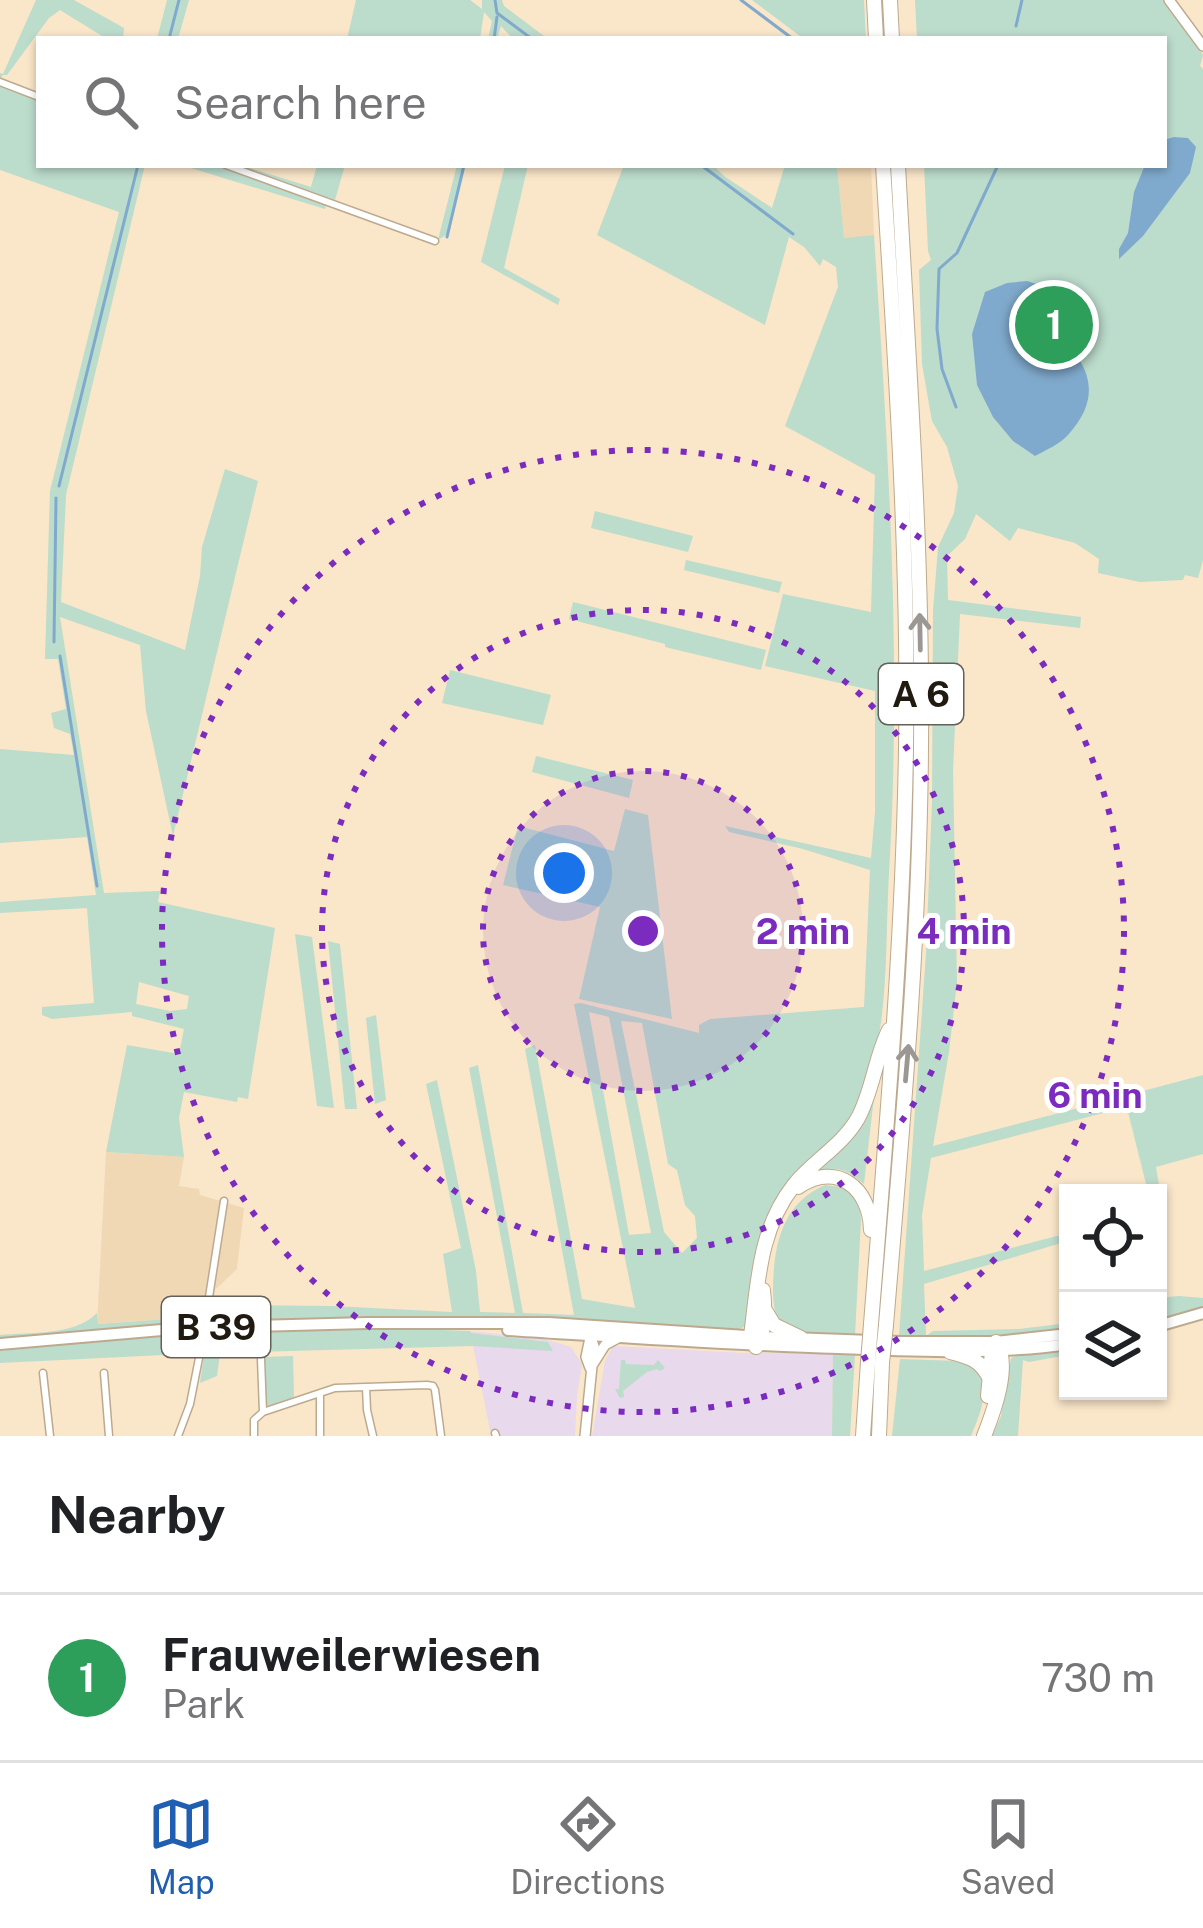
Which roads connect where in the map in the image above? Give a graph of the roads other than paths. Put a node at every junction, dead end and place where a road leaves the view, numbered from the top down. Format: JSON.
{"nodes":[{"id":1,"x":874,"y":0,"type":"edge"},
{"id":2,"x":890,"y":0,"type":"edge"},
{"id":3,"x":1169,"y":0,"type":"edge"},
{"id":4,"x":876,"y":36,"type":"edge"},
{"id":5,"x":892,"y":36,"type":"edge"},
{"id":6,"x":1203,"y":46,"type":"edge"},
{"id":7,"x":0,"y":82,"type":"edge"},
{"id":8,"x":36,"y":97,"type":"edge"},
{"id":9,"x":234,"y":168,"type":"edge"},
{"id":10,"x":883,"y":168,"type":"edge"},
{"id":11,"x":898,"y":168,"type":"edge"},
{"id":12,"x":435,"y":241,"type":"dead end"},
{"id":13,"x":894,"y":1020,"type":"junction"},
{"id":14,"x":789,"y":1193,"type":"junction"},
{"id":15,"x":224,"y":1201,"type":"dead end"},
{"id":16,"x":760,"y":1267,"type":"junction"},
{"id":17,"x":874,"y":1275,"type":"junction"},
{"id":18,"x":765,"y":1310,"type":"junction"},
{"id":19,"x":1198,"y":1314,"type":"edge"},
{"id":20,"x":1167,"y":1321,"type":"edge"},
{"id":21,"x":434,"y":1324,"type":"junction"},
{"id":22,"x":878,"y":1324,"type":"junction"},
{"id":23,"x":590,"y":1329,"type":"junction"},
{"id":24,"x":564,"y":1334,"type":"junction"},
{"id":25,"x":1059,"y":1335,"type":"edge"},
{"id":26,"x":621,"y":1337,"type":"junction"},
{"id":27,"x":801,"y":1338,"type":"junction"},
{"id":28,"x":756,"y":1340,"type":"junction"},
{"id":29,"x":0,"y":1344,"type":"edge"},
{"id":30,"x":1059,"y":1344,"type":"edge"},
{"id":31,"x":993,"y":1346,"type":"junction"},
{"id":32,"x":950,"y":1352,"type":"junction"},
{"id":33,"x":261,"y":1360,"type":"dead end"},
{"id":34,"x":588,"y":1363,"type":"junction"},
{"id":35,"x":875,"y":1363,"type":"junction"},
{"id":36,"x":43,"y":1373,"type":"dead end"},
{"id":37,"x":104,"y":1373,"type":"dead end"},
{"id":38,"x":990,"y":1379,"type":"junction"},
{"id":39,"x":366,"y":1387,"type":"junction"},
{"id":40,"x":320,"y":1393,"type":"junction"},
{"id":41,"x":263,"y":1412,"type":"junction"},
{"id":42,"x":50,"y":1436,"type":"edge"},
{"id":43,"x":110,"y":1436,"type":"edge"},
{"id":44,"x":178,"y":1436,"type":"edge"},
{"id":45,"x":254,"y":1436,"type":"edge"},
{"id":46,"x":320,"y":1436,"type":"edge"},
{"id":47,"x":373,"y":1436,"type":"edge"},
{"id":48,"x":441,"y":1436,"type":"edge"},
{"id":49,"x":585,"y":1436,"type":"edge"},
{"id":50,"x":862,"y":1436,"type":"edge"},
{"id":51,"x":882,"y":1436,"type":"edge"},
{"id":52,"x":981,"y":1436,"type":"edge"}],
"edges":[{"from":1,"to":4,"type":"highway"},
{"from":2,"to":5,"type":"highway"},
{"from":3,"to":6,"type":"street"},
{"from":7,"to":8,"type":"street"},
{"from":9,"to":12,"type":"street"},
{"from":10,"to":13,"type":"highway","number":"A 6"},
{"from":22,"to":11,"type":"highway","number":"A 6","one_way":true},
{"from":13,"to":14,"type":"highway"},
{"from":13,"to":17,"type":"highway","number":"A 6"},
{"from":14,"to":16,"type":"highway"},
{"from":14,"to":17,"type":"highway"},
{"from":15,"to":44,"type":"street","bridge":true},
{"from":16,"to":18,"type":"highway"},
{"from":16,"to":28,"type":"highway"},
{"from":17,"to":22,"type":"highway","number":"A 6"},
{"from":18,"to":27,"type":"highway"},
{"from":18,"to":28,"type":"highway"},
{"from":19,"to":20,"type":"main road"},
{"from":21,"to":23,"type":"main road","number":"B 39"},
{"from":21,"to":24,"type":"main road","number":"B 39"},
{"from":21,"to":29,"type":"main road","number":"B 39"},
{"from":22,"to":35,"type":"highway","number":"A 6","bridge":true},
{"from":23,"to":24,"type":"main road","number":"B 39"},
{"from":23,"to":26,"type":"main road","number":"B 39"},
{"from":23,"to":28,"type":"main road","number":"B 39"},
{"from":23,"to":34,"type":"street"},
{"from":24,"to":34,"type":"street"},
{"from":25,"to":31,"type":"main road"},
{"from":26,"to":28,"type":"main road","number":"B 39"},
{"from":26,"to":34,"type":"street"},
{"from":27,"to":28,"type":"main road","number":"B 39"},
{"from":27,"to":31,"type":"main road","number":"B 39"},
{"from":28,"to":32,"type":"main road","number":"B 39"},
{"from":30,"to":31,"type":"main road"},
{"from":31,"to":32,"type":"main road"},
{"from":31,"to":38,"type":"highway"},
{"from":31,"to":52,"type":"highway"},
{"from":32,"to":38,"type":"highway"},
{"from":33,"to":41,"type":"street"},
{"from":34,"to":49,"type":"street"},
{"from":35,"to":50,"type":"highway","number":"A 6"},
{"from":35,"to":51,"type":"highway","number":"A 6"},
{"from":36,"to":42,"type":"street"},
{"from":37,"to":43,"type":"street"},
{"from":38,"to":52,"type":"highway"},
{"from":39,"to":40,"type":"street"},
{"from":39,"to":47,"type":"street"},
{"from":39,"to":48,"type":"street"},
{"from":40,"to":41,"type":"street"},
{"from":40,"to":46,"type":"street"},
{"from":41,"to":45,"type":"street"}]}
